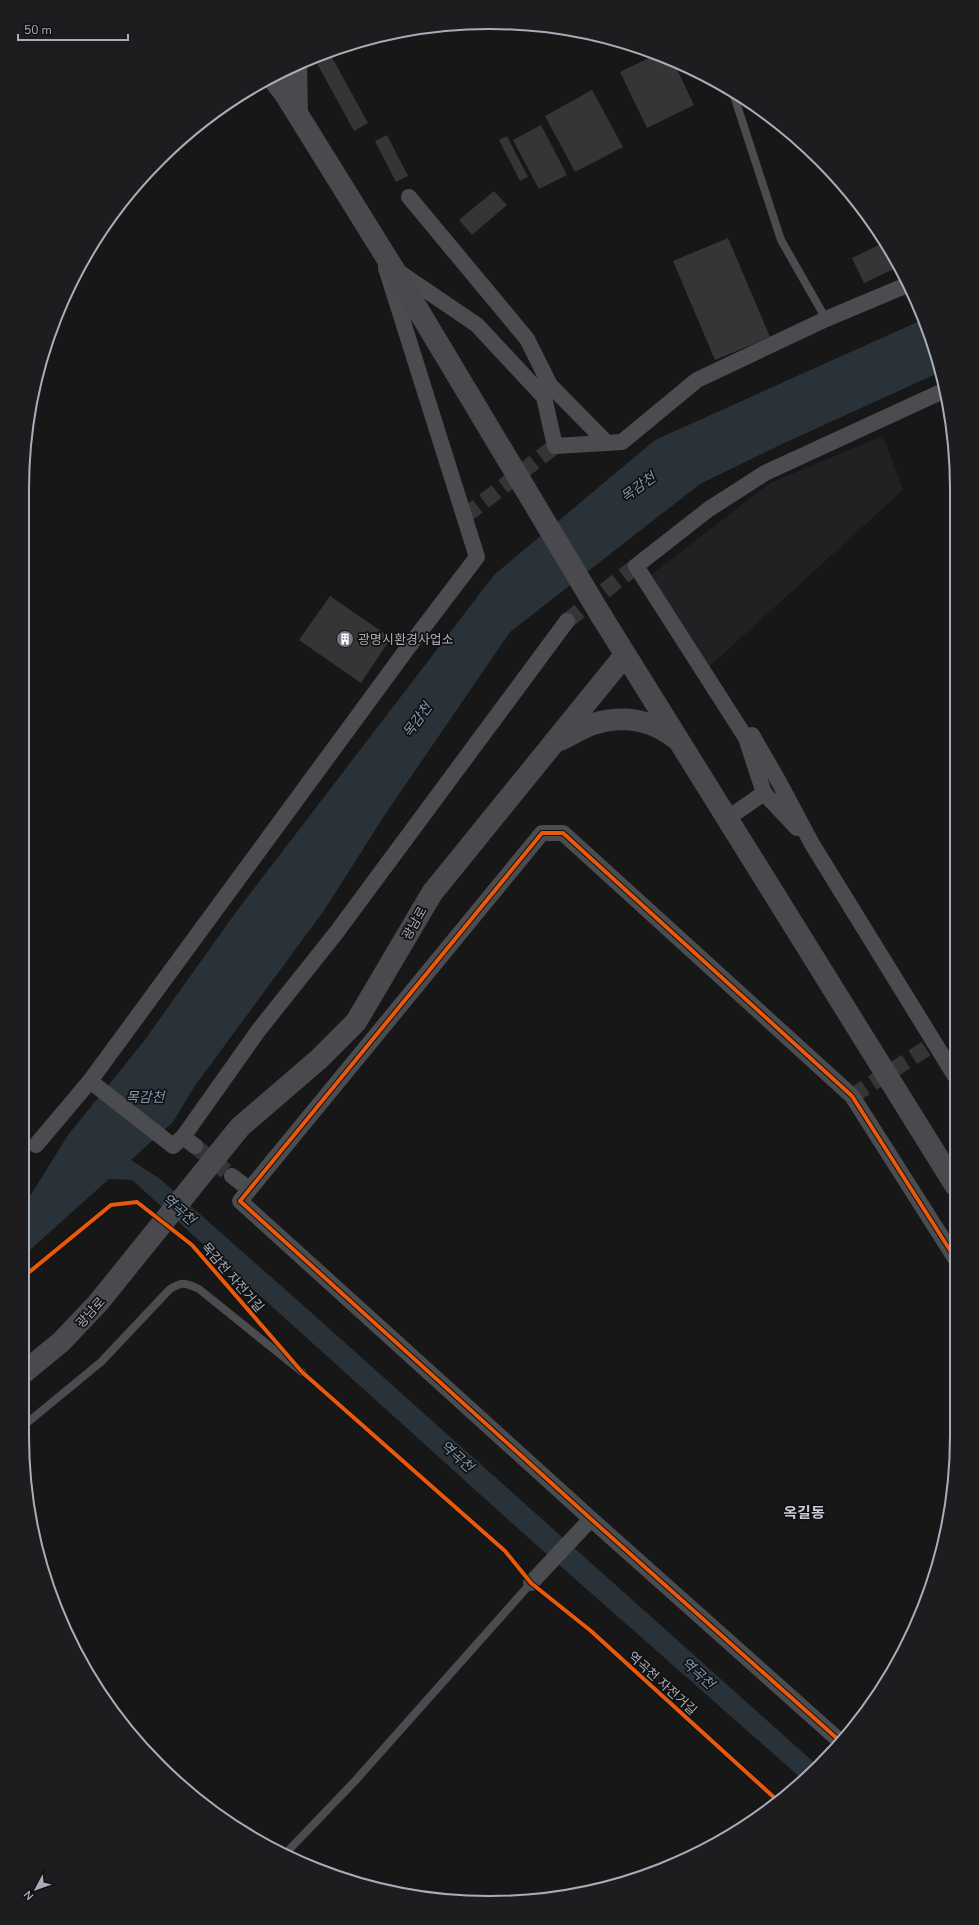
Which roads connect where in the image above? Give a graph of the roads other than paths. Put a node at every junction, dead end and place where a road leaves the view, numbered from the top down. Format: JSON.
{"nodes":[{"id":1,"x":296,"y":72,"type":"edge"},
{"id":2,"x":277,"y":82,"type":"edge"},
{"id":3,"x":736,"y":101,"type":"edge"},
{"id":4,"x":297,"y":113,"type":"junction"},
{"id":5,"x":409,"y":197,"type":"dead end"},
{"id":6,"x":378,"y":244,"type":"junction"},
{"id":7,"x":394,"y":268,"type":"junction"},
{"id":8,"x":903,"y":286,"type":"edge"},
{"id":9,"x":826,"y":319,"type":"junction"},
{"id":10,"x":530,"y":382,"type":"junction"},
{"id":11,"x":550,"y":386,"type":"junction"},
{"id":12,"x":939,"y":393,"type":"edge"},
{"id":13,"x":607,"y":443,"type":"junction"},
{"id":14,"x":567,"y":621,"type":"tunnel mouth"},
{"id":15,"x":625,"y":655,"type":"junction"},
{"id":16,"x":730,"y":713,"type":"junction"},
{"id":17,"x":554,"y":743,"type":"junction"},
{"id":18,"x":682,"y":744,"type":"junction"},
{"id":19,"x":764,"y":793,"type":"junction"},
{"id":20,"x":728,"y":818,"type":"junction"},
{"id":21,"x":812,"y":844,"type":"junction"},
{"id":22,"x":950,"y":1068,"type":"edge"},
{"id":23,"x":90,"y":1081,"type":"junction"},
{"id":24,"x":36,"y":1145,"type":"dead end"},
{"id":25,"x":232,"y":1176,"type":"tunnel mouth"},
{"id":26,"x":950,"y":1177,"type":"edge"},
{"id":27,"x":249,"y":1190,"type":"junction"},
{"id":28,"x":950,"y":1250,"type":"edge"},
{"id":29,"x":29,"y":1369,"type":"edge"},
{"id":30,"x":302,"y":1372,"type":"dead end"},
{"id":31,"x":29,"y":1421,"type":"edge"},
{"id":32,"x":592,"y":1519,"type":"junction"},
{"id":33,"x":531,"y":1583,"type":"joint"},
{"id":34,"x":837,"y":1738,"type":"edge"},
{"id":35,"x":289,"y":1850,"type":"edge"}],
"edges":[{"from":1,"to":4,"type":"main road"},
{"from":2,"to":4,"type":"main road"},
{"from":3,"to":9,"type":"lane"},
{"from":4,"to":6,"type":"main road"},
{"from":5,"to":11,"type":"street"},
{"from":6,"to":7,"type":"main road"},
{"from":6,"to":23,"type":"street"},
{"from":7,"to":10,"type":"street"},
{"from":7,"to":15,"type":"main road","bridge":true},
{"from":8,"to":9,"type":"street"},
{"from":9,"to":13,"type":"street"},
{"from":10,"to":11,"type":"street"},
{"from":10,"to":13,"type":"street"},
{"from":11,"to":13,"type":"street"},
{"from":12,"to":16,"type":"street"},
{"from":14,"to":23,"type":"street"},
{"from":15,"to":17,"type":"main road","name":"광남로"},
{"from":15,"to":18,"type":"main road"},
{"from":16,"to":19,"type":"street"},
{"from":16,"to":21,"type":"street"},
{"from":17,"to":18,"type":"main road"},
{"from":17,"to":29,"type":"main road","name":"광남로"},
{"from":18,"to":20,"type":"main road"},
{"from":19,"to":20,"type":"street"},
{"from":19,"to":21,"type":"street"},
{"from":20,"to":26,"type":"main road"},
{"from":21,"to":22,"type":"street"},
{"from":23,"to":24,"type":"street"},
{"from":25,"to":27,"type":"street"},
{"from":27,"to":28,"type":"street"},
{"from":27,"to":32,"type":"street"},
{"from":30,"to":31,"type":"lane"},
{"from":32,"to":33,"type":"street"},
{"from":32,"to":34,"type":"street"},
{"from":33,"to":35,"type":"lane"}]}
